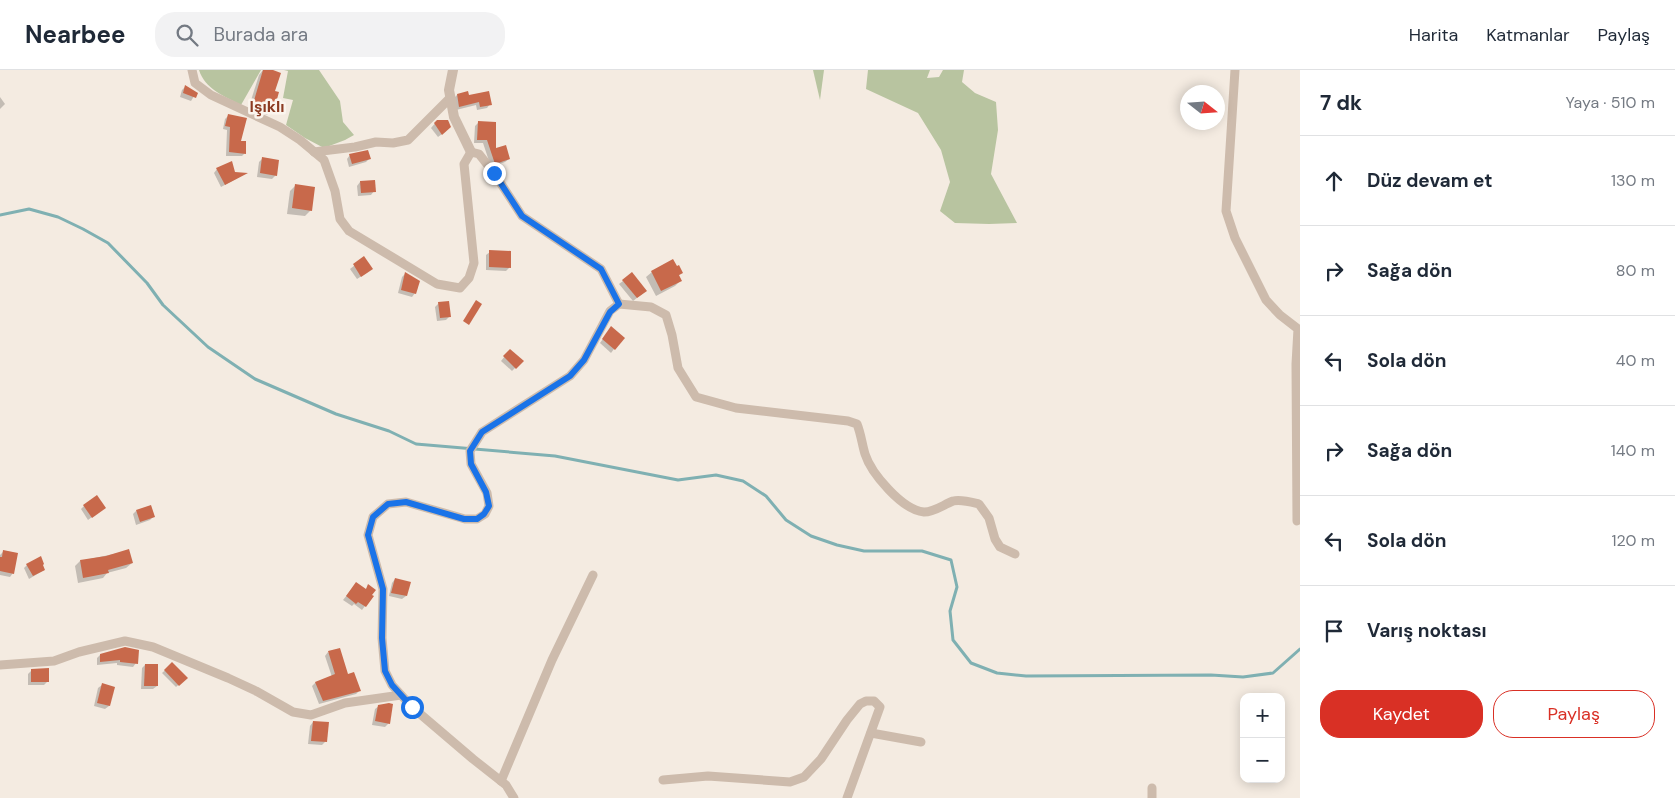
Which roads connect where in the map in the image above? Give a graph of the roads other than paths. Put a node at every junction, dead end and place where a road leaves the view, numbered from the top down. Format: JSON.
{"nodes":[{"id":1,"x":192,"y":70,"type":"edge"},
{"id":2,"x":453,"y":70,"type":"edge"},
{"id":3,"x":1235,"y":70,"type":"edge"},
{"id":4,"x":450,"y":98,"type":"junction"},
{"id":5,"x":314,"y":152,"type":"junction"},
{"id":6,"x":471,"y":152,"type":"junction"},
{"id":7,"x":619,"y":304,"type":"junction"},
{"id":8,"x":1297,"y":521,"type":"dead end"},
{"id":9,"x":1015,"y":554,"type":"dead end"},
{"id":10,"x":593,"y":575,"type":"dead end"},
{"id":11,"x":0,"y":665,"type":"edge"},
{"id":12,"x":401,"y":695,"type":"junction"},
{"id":13,"x":871,"y":733,"type":"junction"},
{"id":14,"x":921,"y":742,"type":"dead end"},
{"id":15,"x":663,"y":780,"type":"dead end"},
{"id":16,"x":501,"y":781,"type":"junction"},
{"id":17,"x":1152,"y":788,"type":"dead end"},
{"id":18,"x":514,"y":798,"type":"edge"},
{"id":19,"x":847,"y":798,"type":"edge"},
{"id":20,"x":1152,"y":798,"type":"edge"}],
"edges":[{"from":1,"to":5,"type":"street"},
{"from":2,"to":4,"type":"street"},
{"from":3,"to":8,"type":"street"},
{"from":4,"to":5,"type":"street"},
{"from":4,"to":6,"type":"street"},
{"from":5,"to":6,"type":"street"},
{"from":6,"to":7,"type":"street"},
{"from":7,"to":9,"type":"street"},
{"from":7,"to":12,"type":"street"},
{"from":10,"to":16,"type":"street"},
{"from":11,"to":12,"type":"street"},
{"from":12,"to":16,"type":"street"},
{"from":13,"to":14,"type":"street"},
{"from":13,"to":15,"type":"street"},
{"from":13,"to":19,"type":"street"},
{"from":16,"to":18,"type":"street"},
{"from":17,"to":20,"type":"street"}]}
